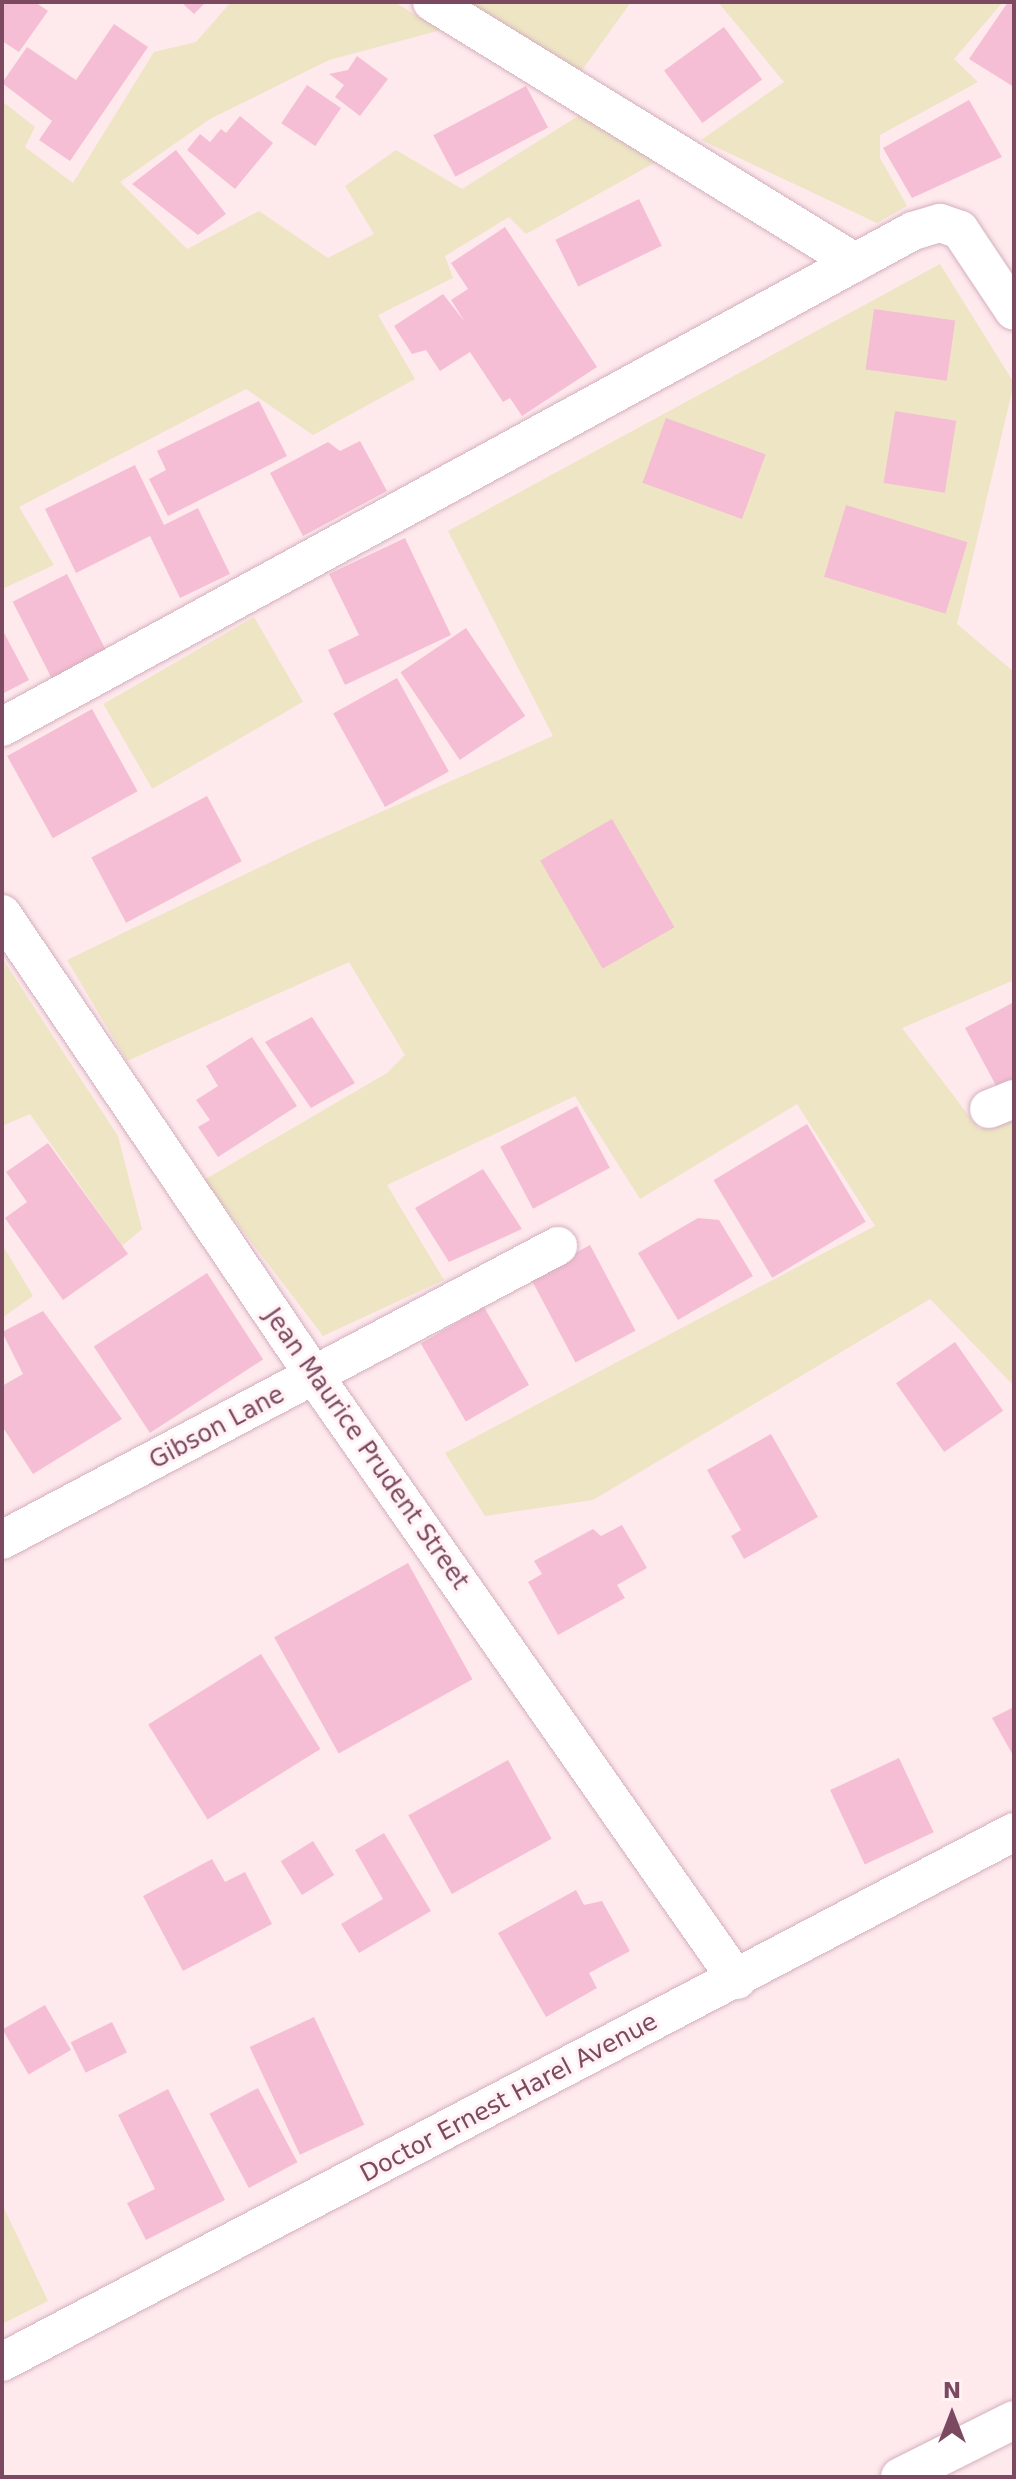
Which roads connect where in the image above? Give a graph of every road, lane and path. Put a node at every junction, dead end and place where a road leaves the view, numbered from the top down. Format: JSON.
{"nodes":[{"id":1,"x":432,"y":2,"type":"edge"},
{"id":2,"x":855,"y":262,"type":"junction"},
{"id":3,"x":1014,"y":311,"type":"edge"},
{"id":4,"x":2,"y":727,"type":"edge"},
{"id":5,"x":2,"y":914,"type":"edge"},
{"id":6,"x":558,"y":1246,"type":"dead end"},
{"id":7,"x":315,"y":1377,"type":"junction"},
{"id":8,"x":2,"y":1540,"type":"edge"},
{"id":9,"x":1010,"y":1842,"type":"edge"},
{"id":10,"x":737,"y":1980,"type":"junction"},
{"id":11,"x":2,"y":2362,"type":"edge"},
{"id":12,"x":1014,"y":2420,"type":"edge"},
{"id":13,"x":900,"y":2477,"type":"edge"}],
"edges":[{"from":1,"to":2,"type":"street"},
{"from":2,"to":3,"type":"street"},
{"from":2,"to":4,"type":"street"},
{"from":5,"to":7,"type":"street","name":"Jean Maurice Prudent Street"},
{"from":6,"to":7,"type":"street","name":"Gibson Lane"},
{"from":7,"to":8,"type":"street","name":"Gibson Lane"},
{"from":7,"to":10,"type":"street","name":"Jean Maurice Prudent Street"},
{"from":9,"to":10,"type":"street","name":"Doctor Ernest Harel Avenue"},
{"from":10,"to":11,"type":"street","name":"Doctor Ernest Harel Avenue"},
{"from":12,"to":13,"type":"street"}]}
